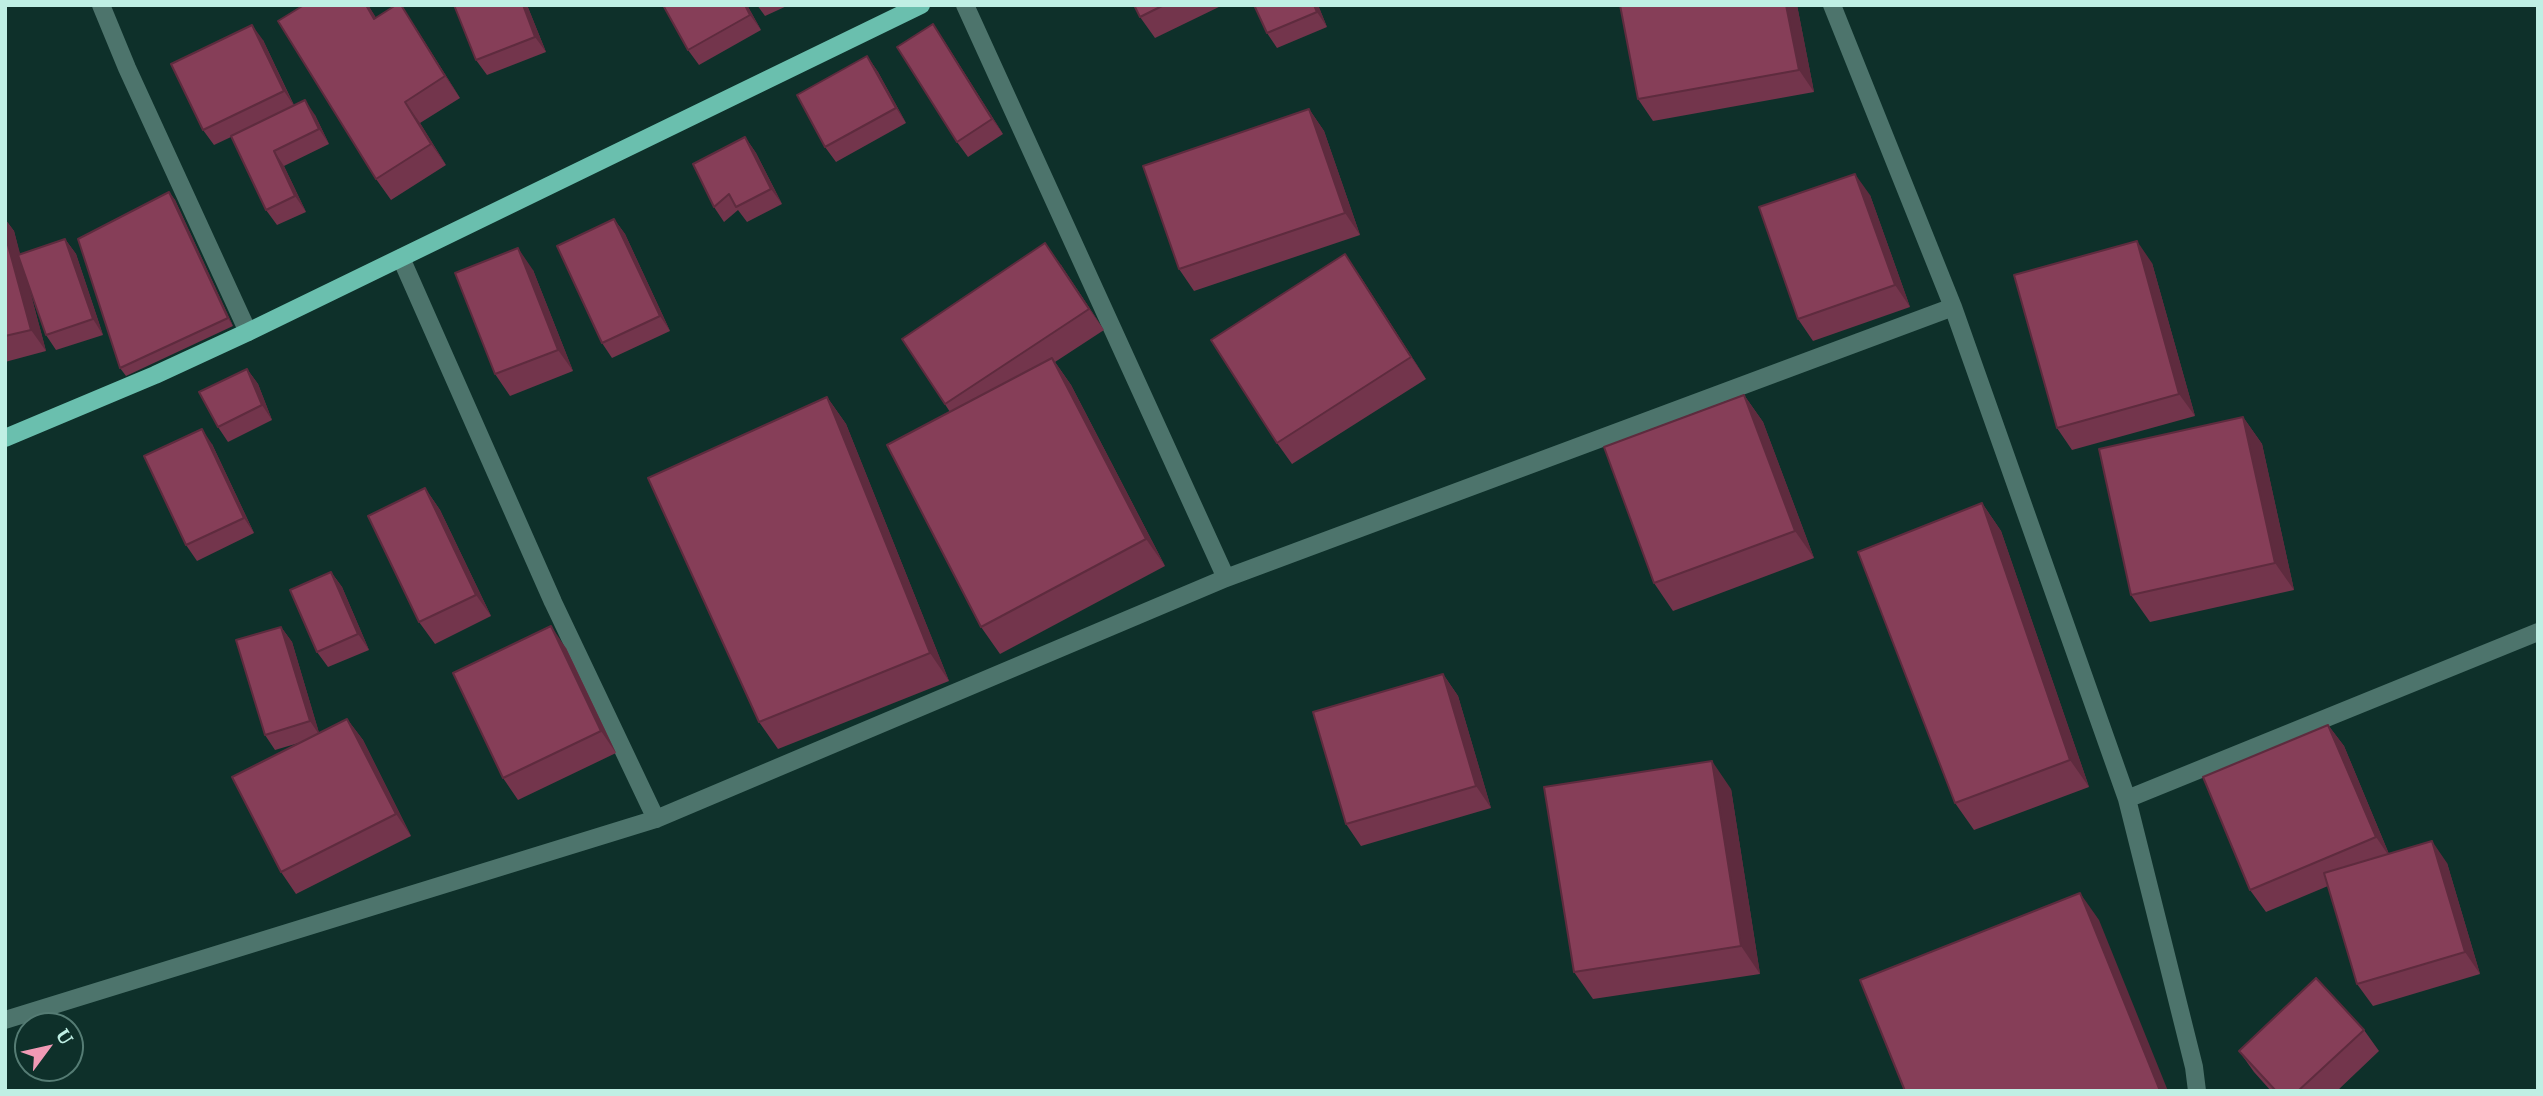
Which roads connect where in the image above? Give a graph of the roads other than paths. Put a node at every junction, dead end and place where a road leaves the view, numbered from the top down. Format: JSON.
{"nodes":[{"id":1,"x":101,"y":5,"type":"edge"},
{"id":2,"x":921,"y":5,"type":"edge"},
{"id":3,"x":965,"y":5,"type":"edge"},
{"id":4,"x":1832,"y":5,"type":"edge"},
{"id":5,"x":401,"y":258,"type":"junction"},
{"id":6,"x":1953,"y":307,"type":"junction"},
{"id":7,"x":248,"y":332,"type":"junction"},
{"id":8,"x":5,"y":438,"type":"edge"},
{"id":9,"x":1226,"y":579,"type":"junction"},
{"id":10,"x":2538,"y":632,"type":"edge"},
{"id":11,"x":2127,"y":799,"type":"junction"},
{"id":12,"x":656,"y":820,"type":"junction"},
{"id":13,"x":5,"y":1020,"type":"edge"},
{"id":14,"x":2197,"y":1091,"type":"edge"}],
"edges":[{"from":1,"to":7,"type":"street"},
{"from":2,"to":5,"type":"main road"},
{"from":3,"to":9,"type":"street"},
{"from":4,"to":6,"type":"street"},
{"from":5,"to":7,"type":"main road"},
{"from":5,"to":12,"type":"street"},
{"from":6,"to":9,"type":"street"},
{"from":6,"to":11,"type":"street"},
{"from":7,"to":8,"type":"main road"},
{"from":9,"to":12,"type":"street"},
{"from":10,"to":11,"type":"street"},
{"from":11,"to":14,"type":"street"},
{"from":12,"to":13,"type":"street"}]}
